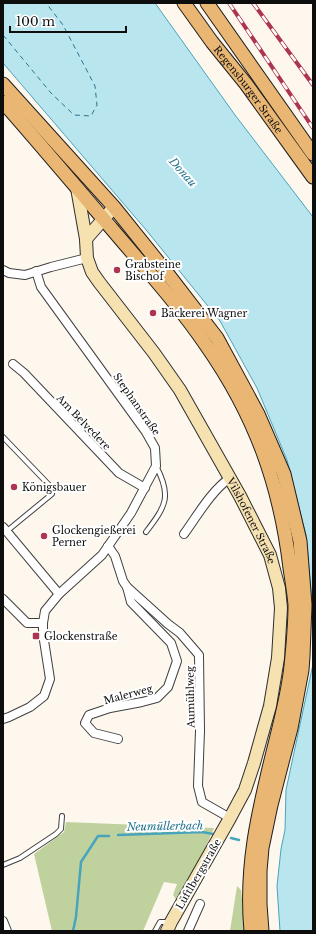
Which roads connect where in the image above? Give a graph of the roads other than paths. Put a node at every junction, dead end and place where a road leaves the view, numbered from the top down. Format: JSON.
{"nodes":[{"id":1,"x":184,"y":3,"type":"edge"},
{"id":2,"x":207,"y":3,"type":"edge"},
{"id":3,"x":3,"y":84,"type":"edge"},
{"id":4,"x":3,"y":102,"type":"edge"},
{"id":5,"x":313,"y":154,"type":"edge"},
{"id":6,"x":313,"y":176,"type":"edge"},
{"id":7,"x":77,"y":188,"type":"junction"},
{"id":8,"x":114,"y":207,"type":"junction"},
{"id":9,"x":103,"y":218,"type":"junction"},
{"id":10,"x":86,"y":239,"type":"junction"},
{"id":11,"x":87,"y":258,"type":"junction"},
{"id":12,"x":3,"y":270,"type":"edge"},
{"id":13,"x":36,"y":271,"type":"junction"},
{"id":14,"x":13,"y":364,"type":"dead end"},
{"id":15,"x":3,"y":437,"type":"edge"},
{"id":16,"x":156,"y":466,"type":"junction"},
{"id":17,"x":230,"y":478,"type":"junction"},
{"id":18,"x":144,"y":488,"type":"junction"},
{"id":19,"x":5,"y":529,"type":"edge"},
{"id":20,"x":146,"y":532,"type":"dead end"},
{"id":21,"x":184,"y":534,"type":"dead end"},
{"id":22,"x":108,"y":546,"type":"junction"},
{"id":23,"x":127,"y":587,"type":"junction"},
{"id":24,"x":59,"y":594,"type":"junction"},
{"id":25,"x":3,"y":599,"type":"edge"},
{"id":26,"x":42,"y":623,"type":"junction"},
{"id":27,"x":3,"y":719,"type":"edge"},
{"id":28,"x":118,"y":739,"type":"dead end"},
{"id":29,"x":62,"y":816,"type":"dead end"},
{"id":30,"x":230,"y":818,"type":"junction"},
{"id":31,"x":3,"y":865,"type":"edge"},
{"id":32,"x":200,"y":904,"type":"dead end"},
{"id":33,"x":3,"y":921,"type":"edge"},
{"id":34,"x":169,"y":926,"type":"edge"},
{"id":35,"x":7,"y":931,"type":"edge"},
{"id":36,"x":154,"y":931,"type":"edge"},
{"id":37,"x":188,"y":931,"type":"edge"},
{"id":38,"x":251,"y":931,"type":"edge"},
{"id":39,"x":262,"y":931,"type":"edge"}],
"edges":[{"from":1,"to":6,"type":"main road","name":"Regensburger Straße"},
{"from":2,"to":5,"type":"main road","name":"Regensburger Straße"},
{"from":3,"to":8,"type":"main road"},
{"from":4,"to":7,"type":"main road"},
{"from":7,"to":9,"type":"main road"},
{"from":7,"to":10,"type":"street","name":"Vilshofener Straße"},
{"from":8,"to":9,"type":"street"},
{"from":8,"to":39,"type":"main road"},
{"from":9,"to":10,"type":"street"},
{"from":9,"to":38,"type":"main road"},
{"from":10,"to":11,"type":"street","name":"Vilshofener Straße"},
{"from":11,"to":13,"type":"street"},
{"from":11,"to":17,"type":"street","name":"Vilshofener Straße"},
{"from":12,"to":13,"type":"street"},
{"from":13,"to":16,"type":"street","name":"Stephanstraße"},
{"from":14,"to":18,"type":"street","name":"Am Belvedere"},
{"from":15,"to":19,"type":"lane"},
{"from":16,"to":18,"type":"street"},
{"from":16,"to":20,"type":"lane"},
{"from":17,"to":21,"type":"street"},
{"from":17,"to":30,"type":"street","name":"Vilshofener Straße"},
{"from":18,"to":22,"type":"street"},
{"from":19,"to":24,"type":"street"},
{"from":22,"to":23,"type":"street","name":"Aumühlweg"},
{"from":22,"to":24,"type":"street"},
{"from":23,"to":28,"type":"street","name":"Malerweg"},
{"from":23,"to":30,"type":"street","name":"Aumühlweg"},
{"from":24,"to":26,"type":"street"},
{"from":25,"to":26,"type":"street"},
{"from":26,"to":27,"type":"street"},
{"from":29,"to":31,"type":"lane"},
{"from":30,"to":34,"type":"street","name":"Lüftlbergstraße"},
{"from":32,"to":37,"type":"street","name":"Lüftlbergstraße"},
{"from":33,"to":35,"type":"street"},
{"from":34,"to":36,"type":"lane"}]}
